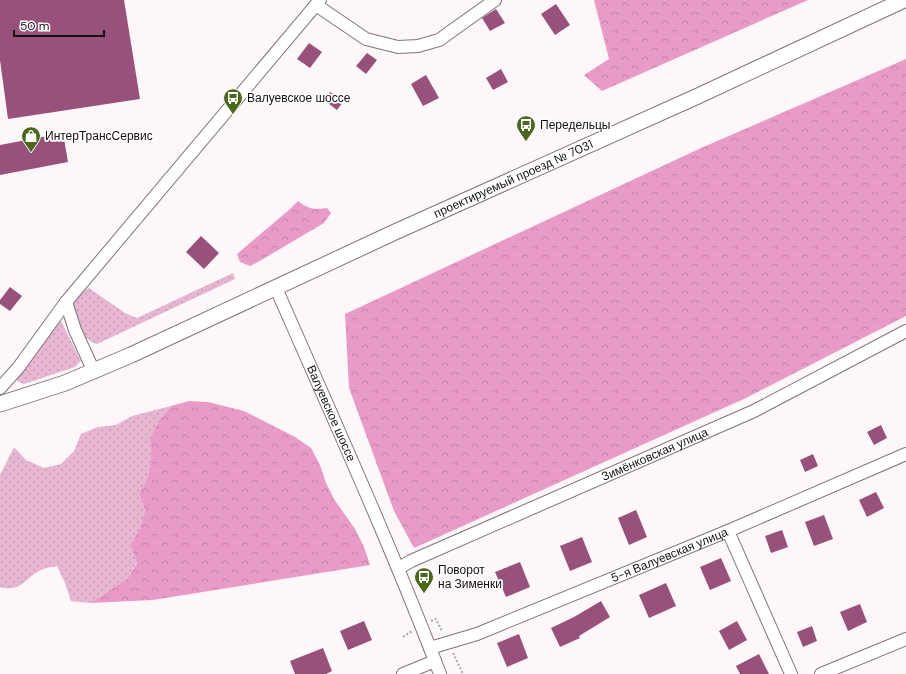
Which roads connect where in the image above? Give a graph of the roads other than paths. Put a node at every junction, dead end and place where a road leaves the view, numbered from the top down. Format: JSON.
{"nodes":[{"id":1,"x":495,"y":0,"type":"edge"},
{"id":2,"x":904,"y":0,"type":"edge"},
{"id":3,"x":318,"y":2,"type":"edge"},
{"id":4,"x":276,"y":288,"type":"junction"},
{"id":5,"x":66,"y":302,"type":"junction"},
{"id":6,"x":906,"y":331,"type":"edge"},
{"id":7,"x":94,"y":372,"type":"junction"},
{"id":8,"x":0,"y":388,"type":"edge"},
{"id":9,"x":0,"y":404,"type":"edge"},
{"id":10,"x":906,"y":454,"type":"edge"},
{"id":11,"x":728,"y":531,"type":"junction"},
{"id":12,"x":399,"y":568,"type":"junction"},
{"id":13,"x":906,"y":639,"type":"edge"},
{"id":14,"x":430,"y":648,"type":"junction"},
{"id":15,"x":435,"y":661,"type":"junction"},
{"id":16,"x":403,"y":674,"type":"edge"},
{"id":17,"x":440,"y":674,"type":"edge"},
{"id":18,"x":791,"y":674,"type":"edge"},
{"id":19,"x":821,"y":674,"type":"edge"}],
"edges":[{"from":1,"to":3,"type":"street"},
{"from":2,"to":4,"type":"main road","name":"проектируемый проезд № 7031"},
{"from":3,"to":5,"type":"street"},
{"from":4,"to":7,"type":"main road"},
{"from":4,"to":12,"type":"street","name":"Валуевское шоссе"},
{"from":5,"to":7,"type":"street"},
{"from":5,"to":8,"type":"street"},
{"from":6,"to":12,"type":"street","name":"Зимёнковская улица"},
{"from":7,"to":9,"type":"main road"},
{"from":10,"to":11,"type":"street","name":"5-я Валуевская улица"},
{"from":11,"to":14,"type":"street","name":"5-я Валуевская улица"},
{"from":11,"to":18,"type":"street"},
{"from":12,"to":14,"type":"street","name":"Валуевское шоссе"},
{"from":13,"to":19,"type":"street"},
{"from":14,"to":15,"type":"street","name":"Валуевское шоссе"},
{"from":15,"to":16,"type":"street"},
{"from":15,"to":17,"type":"street","name":"Валуевское шоссе"}]}
